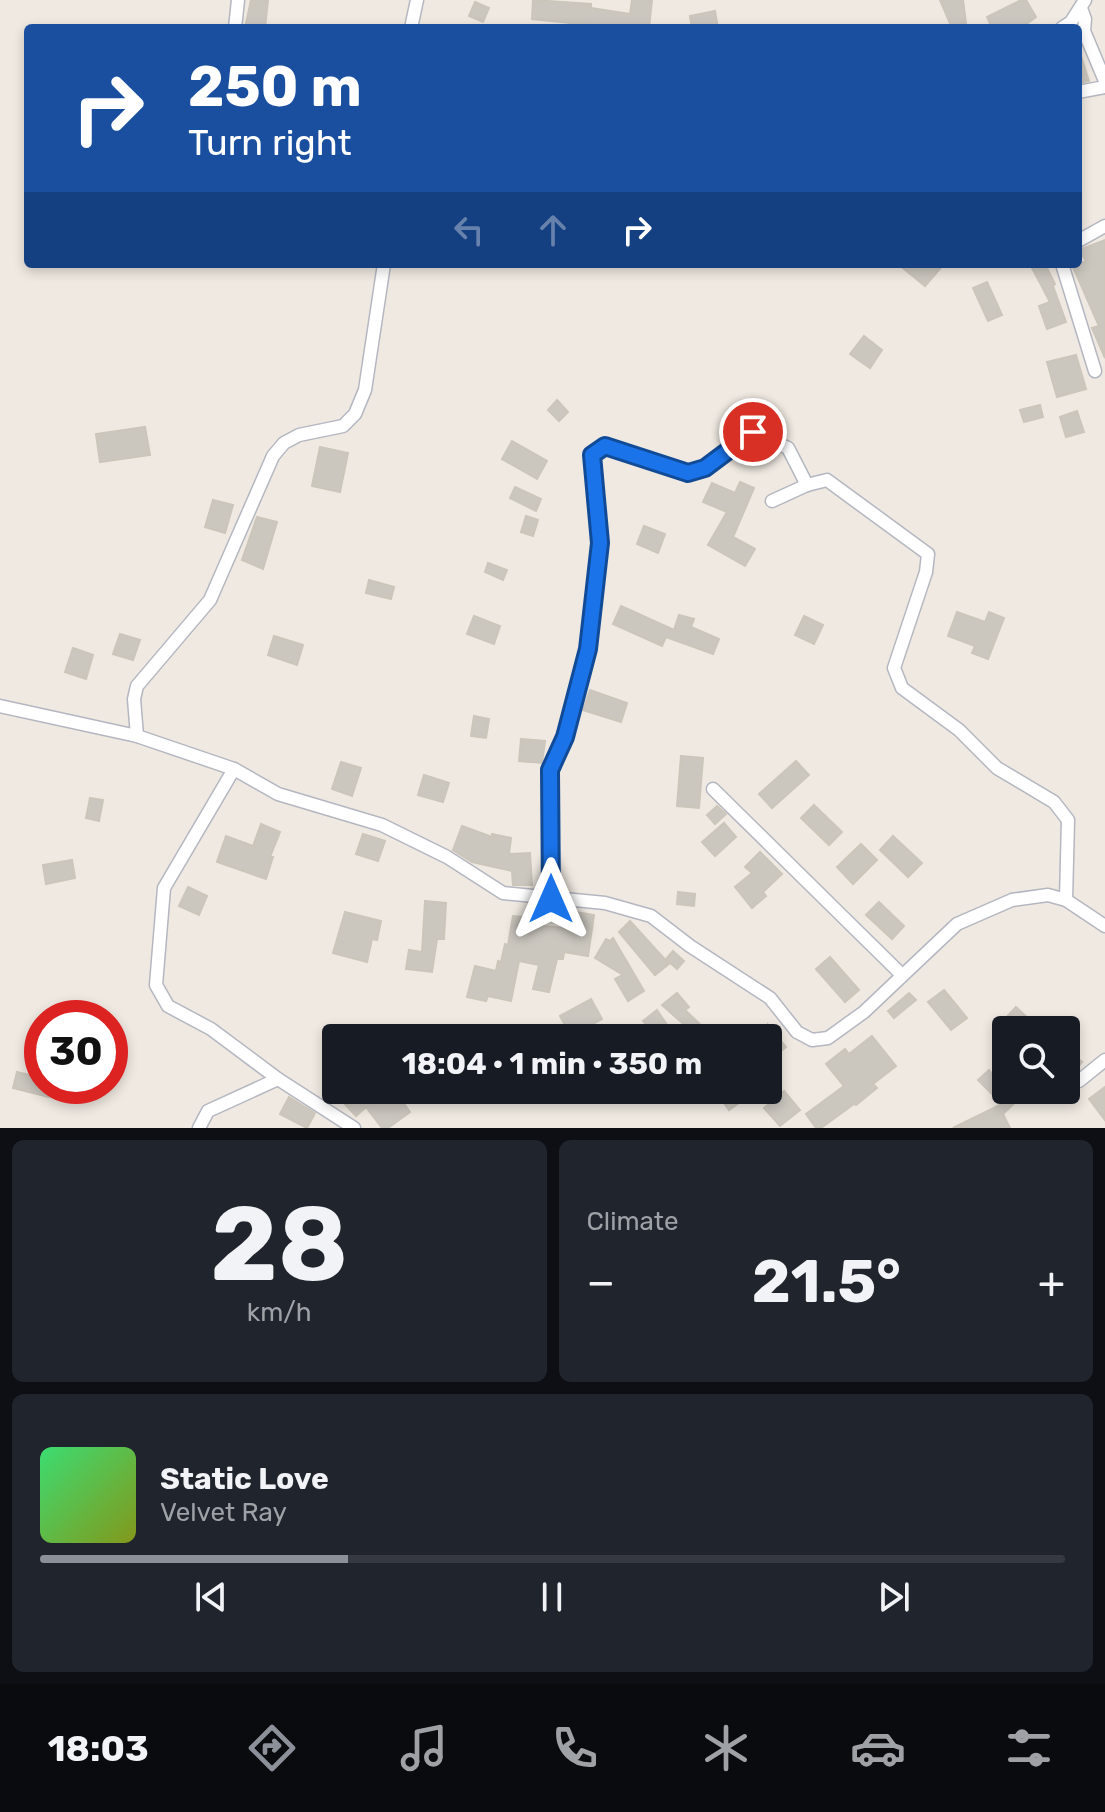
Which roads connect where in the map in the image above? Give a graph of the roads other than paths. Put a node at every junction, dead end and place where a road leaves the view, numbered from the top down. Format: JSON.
{"nodes":[{"id":1,"x":238,"y":0,"type":"edge"},
{"id":2,"x":417,"y":0,"type":"edge"},
{"id":3,"x":1083,"y":4,"type":"edge"},
{"id":4,"x":235,"y":24,"type":"edge"},
{"id":5,"x":412,"y":24,"type":"edge"},
{"id":6,"x":1068,"y":24,"type":"edge"},
{"id":7,"x":1105,"y":81,"type":"edge"},
{"id":8,"x":1105,"y":87,"type":"edge"},
{"id":9,"x":1082,"y":91,"type":"edge"},
{"id":10,"x":1105,"y":226,"type":"edge"},
{"id":11,"x":1082,"y":239,"type":"edge"},
{"id":12,"x":383,"y":268,"type":"edge"},
{"id":13,"x":1063,"y":268,"type":"edge"},
{"id":14,"x":1095,"y":371,"type":"dead end"},
{"id":15,"x":807,"y":485,"type":"junction"},
{"id":16,"x":772,"y":501,"type":"dead end"},
{"id":17,"x":0,"y":706,"type":"edge"},
{"id":18,"x":137,"y":736,"type":"junction"},
{"id":19,"x":234,"y":769,"type":"junction"},
{"id":20,"x":713,"y":789,"type":"dead end"},
{"id":21,"x":551,"y":899,"type":"junction"},
{"id":22,"x":1066,"y":900,"type":"junction"},
{"id":23,"x":1105,"y":926,"type":"edge"},
{"id":24,"x":902,"y":975,"type":"junction"},
{"id":25,"x":1105,"y":1060,"type":"edge"},
{"id":26,"x":278,"y":1079,"type":"junction"},
{"id":27,"x":1080,"y":1080,"type":"edge"},
{"id":28,"x":199,"y":1128,"type":"edge"},
{"id":29,"x":354,"y":1128,"type":"edge"}],
"edges":[{"from":1,"to":4,"type":"street"},
{"from":2,"to":5,"type":"street"},
{"from":3,"to":6,"type":"street"},
{"from":3,"to":7,"type":"street"},
{"from":8,"to":9,"type":"street"},
{"from":10,"to":11,"type":"street"},
{"from":12,"to":18,"type":"street"},
{"from":13,"to":14,"type":"street"},
{"from":15,"to":16,"type":"street"},
{"from":15,"to":21,"type":"street"},
{"from":15,"to":22,"type":"street"},
{"from":17,"to":18,"type":"street"},
{"from":18,"to":19,"type":"street"},
{"from":19,"to":21,"type":"street"},
{"from":19,"to":26,"type":"street"},
{"from":20,"to":24,"type":"street"},
{"from":21,"to":24,"type":"street"},
{"from":22,"to":23,"type":"street"},
{"from":22,"to":24,"type":"street"},
{"from":25,"to":27,"type":"street"},
{"from":26,"to":28,"type":"street"},
{"from":26,"to":29,"type":"street"}]}
